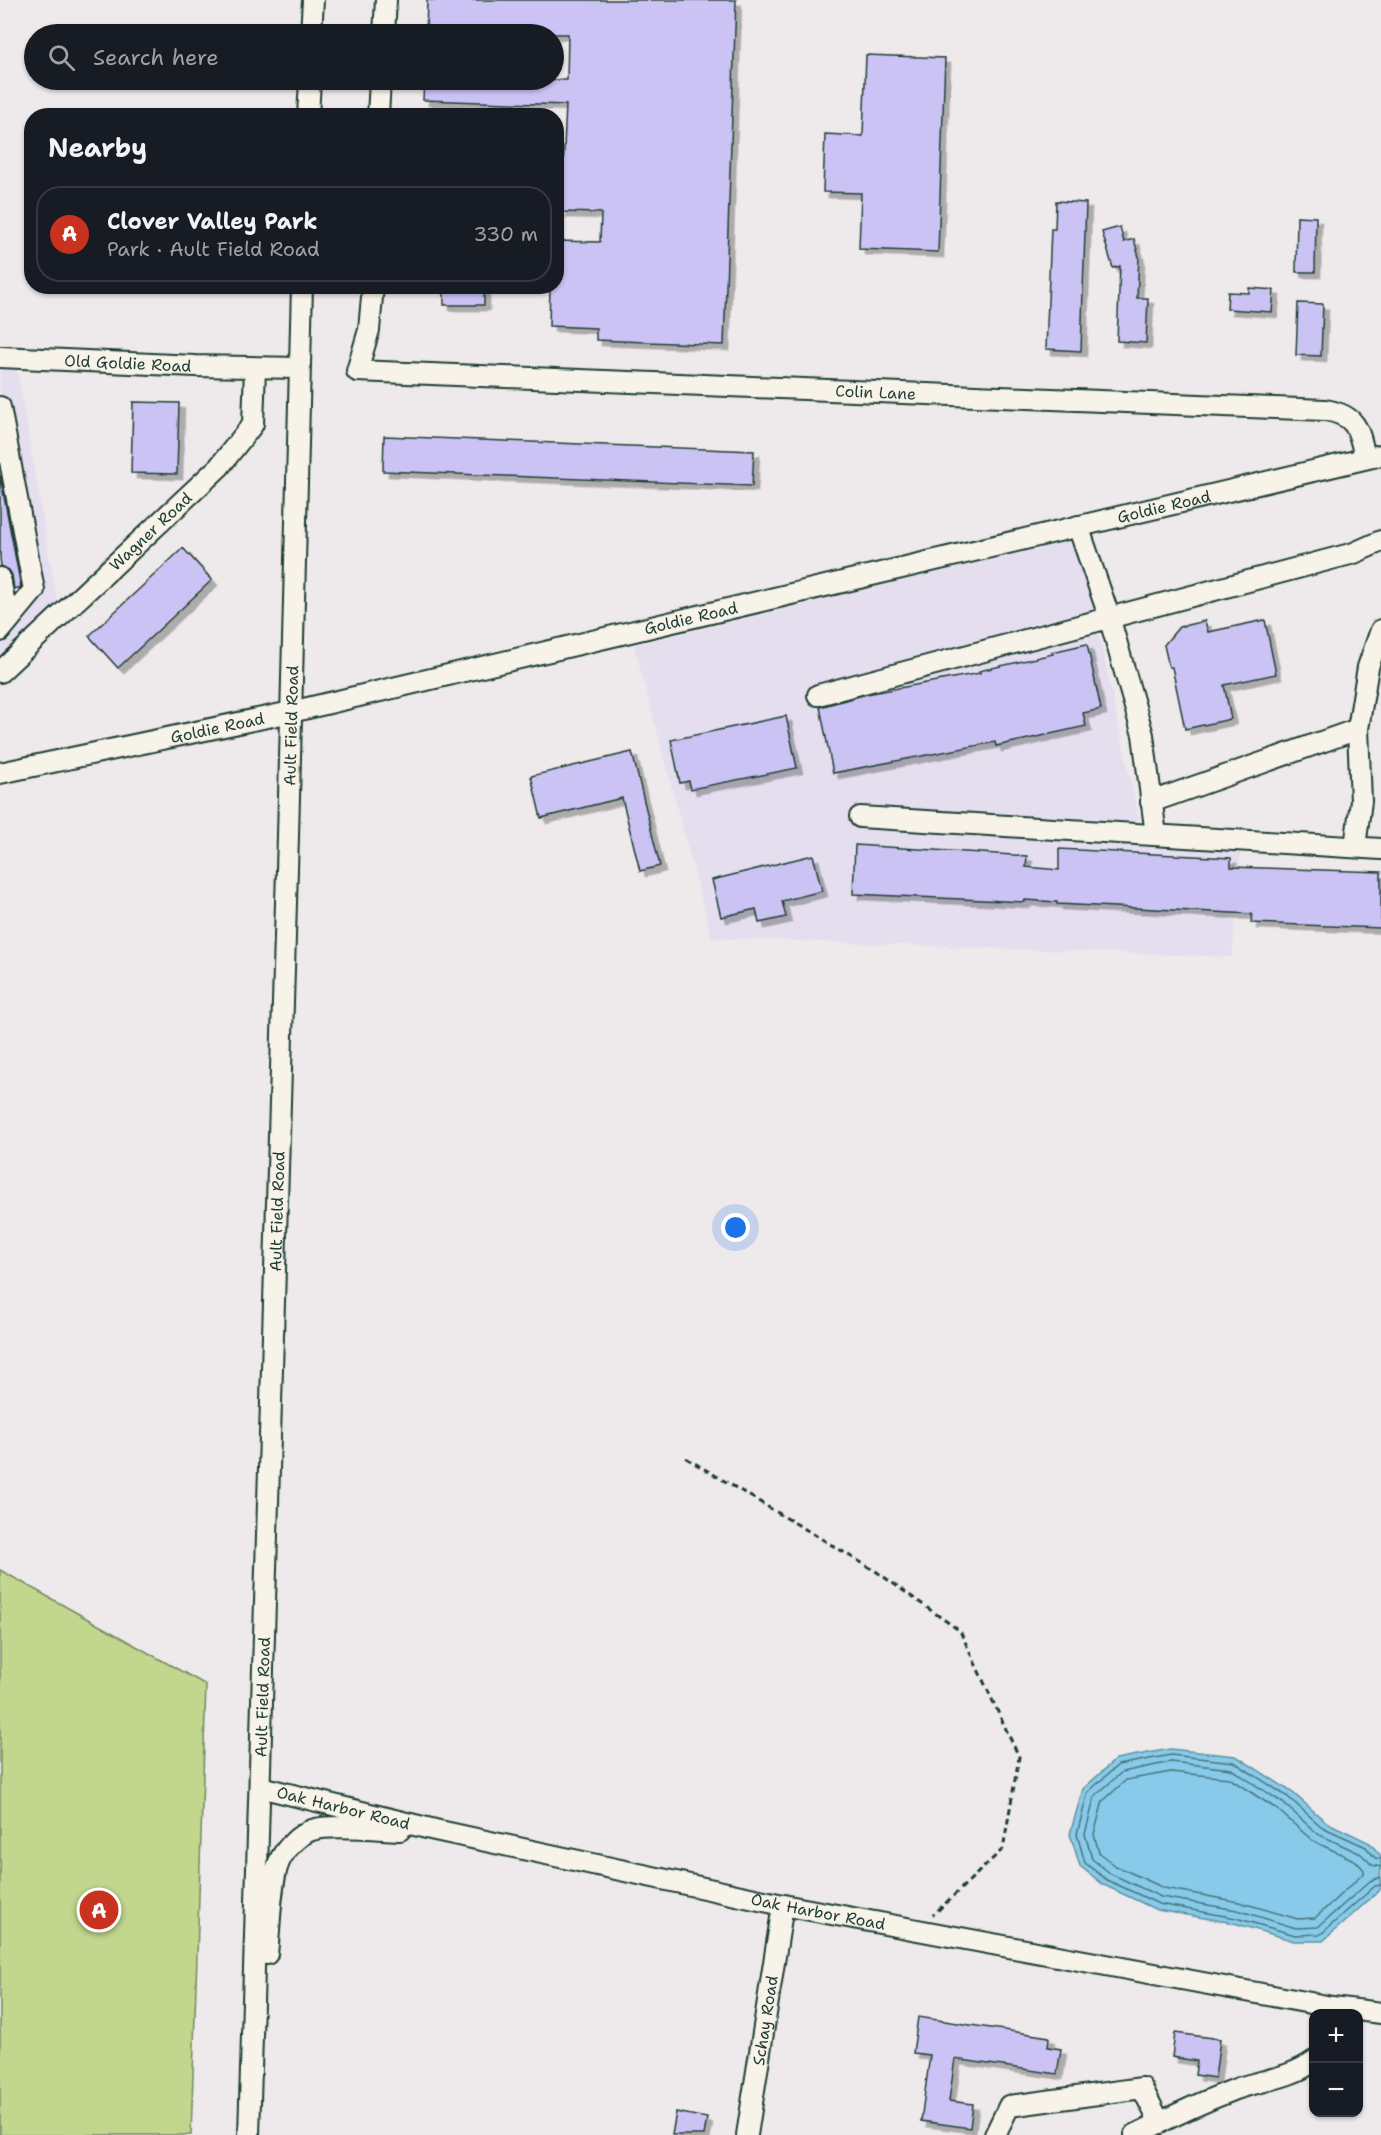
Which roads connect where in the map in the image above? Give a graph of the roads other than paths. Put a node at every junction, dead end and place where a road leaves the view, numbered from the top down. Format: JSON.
{"nodes":[{"id":1,"x":313,"y":0,"type":"edge"},
{"id":2,"x":386,"y":0,"type":"edge"},
{"id":3,"x":312,"y":24,"type":"edge"},
{"id":4,"x":385,"y":24,"type":"edge"},
{"id":5,"x":309,"y":90,"type":"edge"},
{"id":6,"x":379,"y":90,"type":"edge"},
{"id":7,"x":308,"y":108,"type":"edge"},
{"id":8,"x":378,"y":108,"type":"edge"},
{"id":9,"x":302,"y":294,"type":"edge"},
{"id":10,"x":372,"y":294,"type":"edge"},
{"id":11,"x":0,"y":357,"type":"edge"},
{"id":12,"x":255,"y":368,"type":"junction"},
{"id":13,"x":299,"y":368,"type":"junction"},
{"id":14,"x":0,"y":406,"type":"edge"},
{"id":15,"x":1373,"y":457,"type":"edge"},
{"id":16,"x":1078,"y":526,"type":"junction"},
{"id":17,"x":1381,"y":541,"type":"edge"},
{"id":18,"x":0,"y":578,"type":"edge"},
{"id":19,"x":1109,"y":618,"type":"junction"},
{"id":20,"x":4,"y":626,"type":"edge"},
{"id":21,"x":1381,"y":630,"type":"edge"},
{"id":22,"x":0,"y":672,"type":"edge"},
{"id":23,"x":819,"y":695,"type":"dead end"},
{"id":24,"x":291,"y":712,"type":"junction"},
{"id":25,"x":1358,"y":729,"type":"junction"},
{"id":26,"x":0,"y":773,"type":"edge"},
{"id":27,"x":1151,"y":802,"type":"junction"},
{"id":28,"x":860,"y":817,"type":"dead end"},
{"id":29,"x":1156,"y":835,"type":"junction"},
{"id":30,"x":1355,"y":847,"type":"junction"},
{"id":31,"x":1381,"y":849,"type":"edge"},
{"id":32,"x":260,"y":1787,"type":"junction"},
{"id":33,"x":435,"y":1830,"type":"junction"},
{"id":34,"x":783,"y":1905,"type":"junction"},
{"id":35,"x":1327,"y":2009,"type":"edge"},
{"id":36,"x":1363,"y":2012,"type":"edge"},
{"id":37,"x":1381,"y":2013,"type":"edge"},
{"id":38,"x":1311,"y":2063,"type":"edge"},
{"id":39,"x":1160,"y":2123,"type":"junction"},
{"id":40,"x":250,"y":2125,"type":"edge"},
{"id":41,"x":747,"y":2135,"type":"edge"},
{"id":42,"x":995,"y":2135,"type":"edge"},
{"id":43,"x":1135,"y":2135,"type":"edge"}],
"edges":[{"from":1,"to":3,"type":"street"},
{"from":2,"to":4,"type":"street"},
{"from":5,"to":7,"type":"street"},
{"from":6,"to":8,"type":"street"},
{"from":9,"to":13,"type":"street","name":"Ault Field Road"},
{"from":10,"to":15,"type":"street","name":"Colin Lane"},
{"from":11,"to":12,"type":"street","name":"Old Goldie Road"},
{"from":12,"to":13,"type":"street"},
{"from":12,"to":22,"type":"street","name":"Wagner Road"},
{"from":13,"to":24,"type":"street","name":"Ault Field Road"},
{"from":14,"to":20,"type":"street"},
{"from":15,"to":16,"type":"street","name":"Goldie Road"},
{"from":16,"to":19,"type":"street"},
{"from":16,"to":24,"type":"street","name":"Goldie Road"},
{"from":17,"to":19,"type":"street"},
{"from":18,"to":20,"type":"street"},
{"from":19,"to":23,"type":"street"},
{"from":19,"to":27,"type":"street"},
{"from":21,"to":25,"type":"street"},
{"from":24,"to":26,"type":"street","name":"Goldie Road"},
{"from":24,"to":32,"type":"street","name":"Ault Field Road"},
{"from":25,"to":27,"type":"street"},
{"from":25,"to":30,"type":"street"},
{"from":27,"to":29,"type":"street"},
{"from":28,"to":29,"type":"street"},
{"from":29,"to":30,"type":"street"},
{"from":30,"to":31,"type":"street"},
{"from":32,"to":33,"type":"street","name":"Oak Harbor Road"},
{"from":32,"to":40,"type":"street","name":"Ault Field Road"},
{"from":33,"to":34,"type":"street","name":"Oak Harbor Road"},
{"from":33,"to":40,"type":"street"},
{"from":34,"to":35,"type":"street","name":"Oak Harbor Road"},
{"from":34,"to":41,"type":"street","name":"Schay Road"},
{"from":36,"to":37,"type":"street","name":"Oak Harbor Road"},
{"from":38,"to":39,"type":"street"},
{"from":39,"to":42,"type":"street"},
{"from":39,"to":43,"type":"street"}]}
